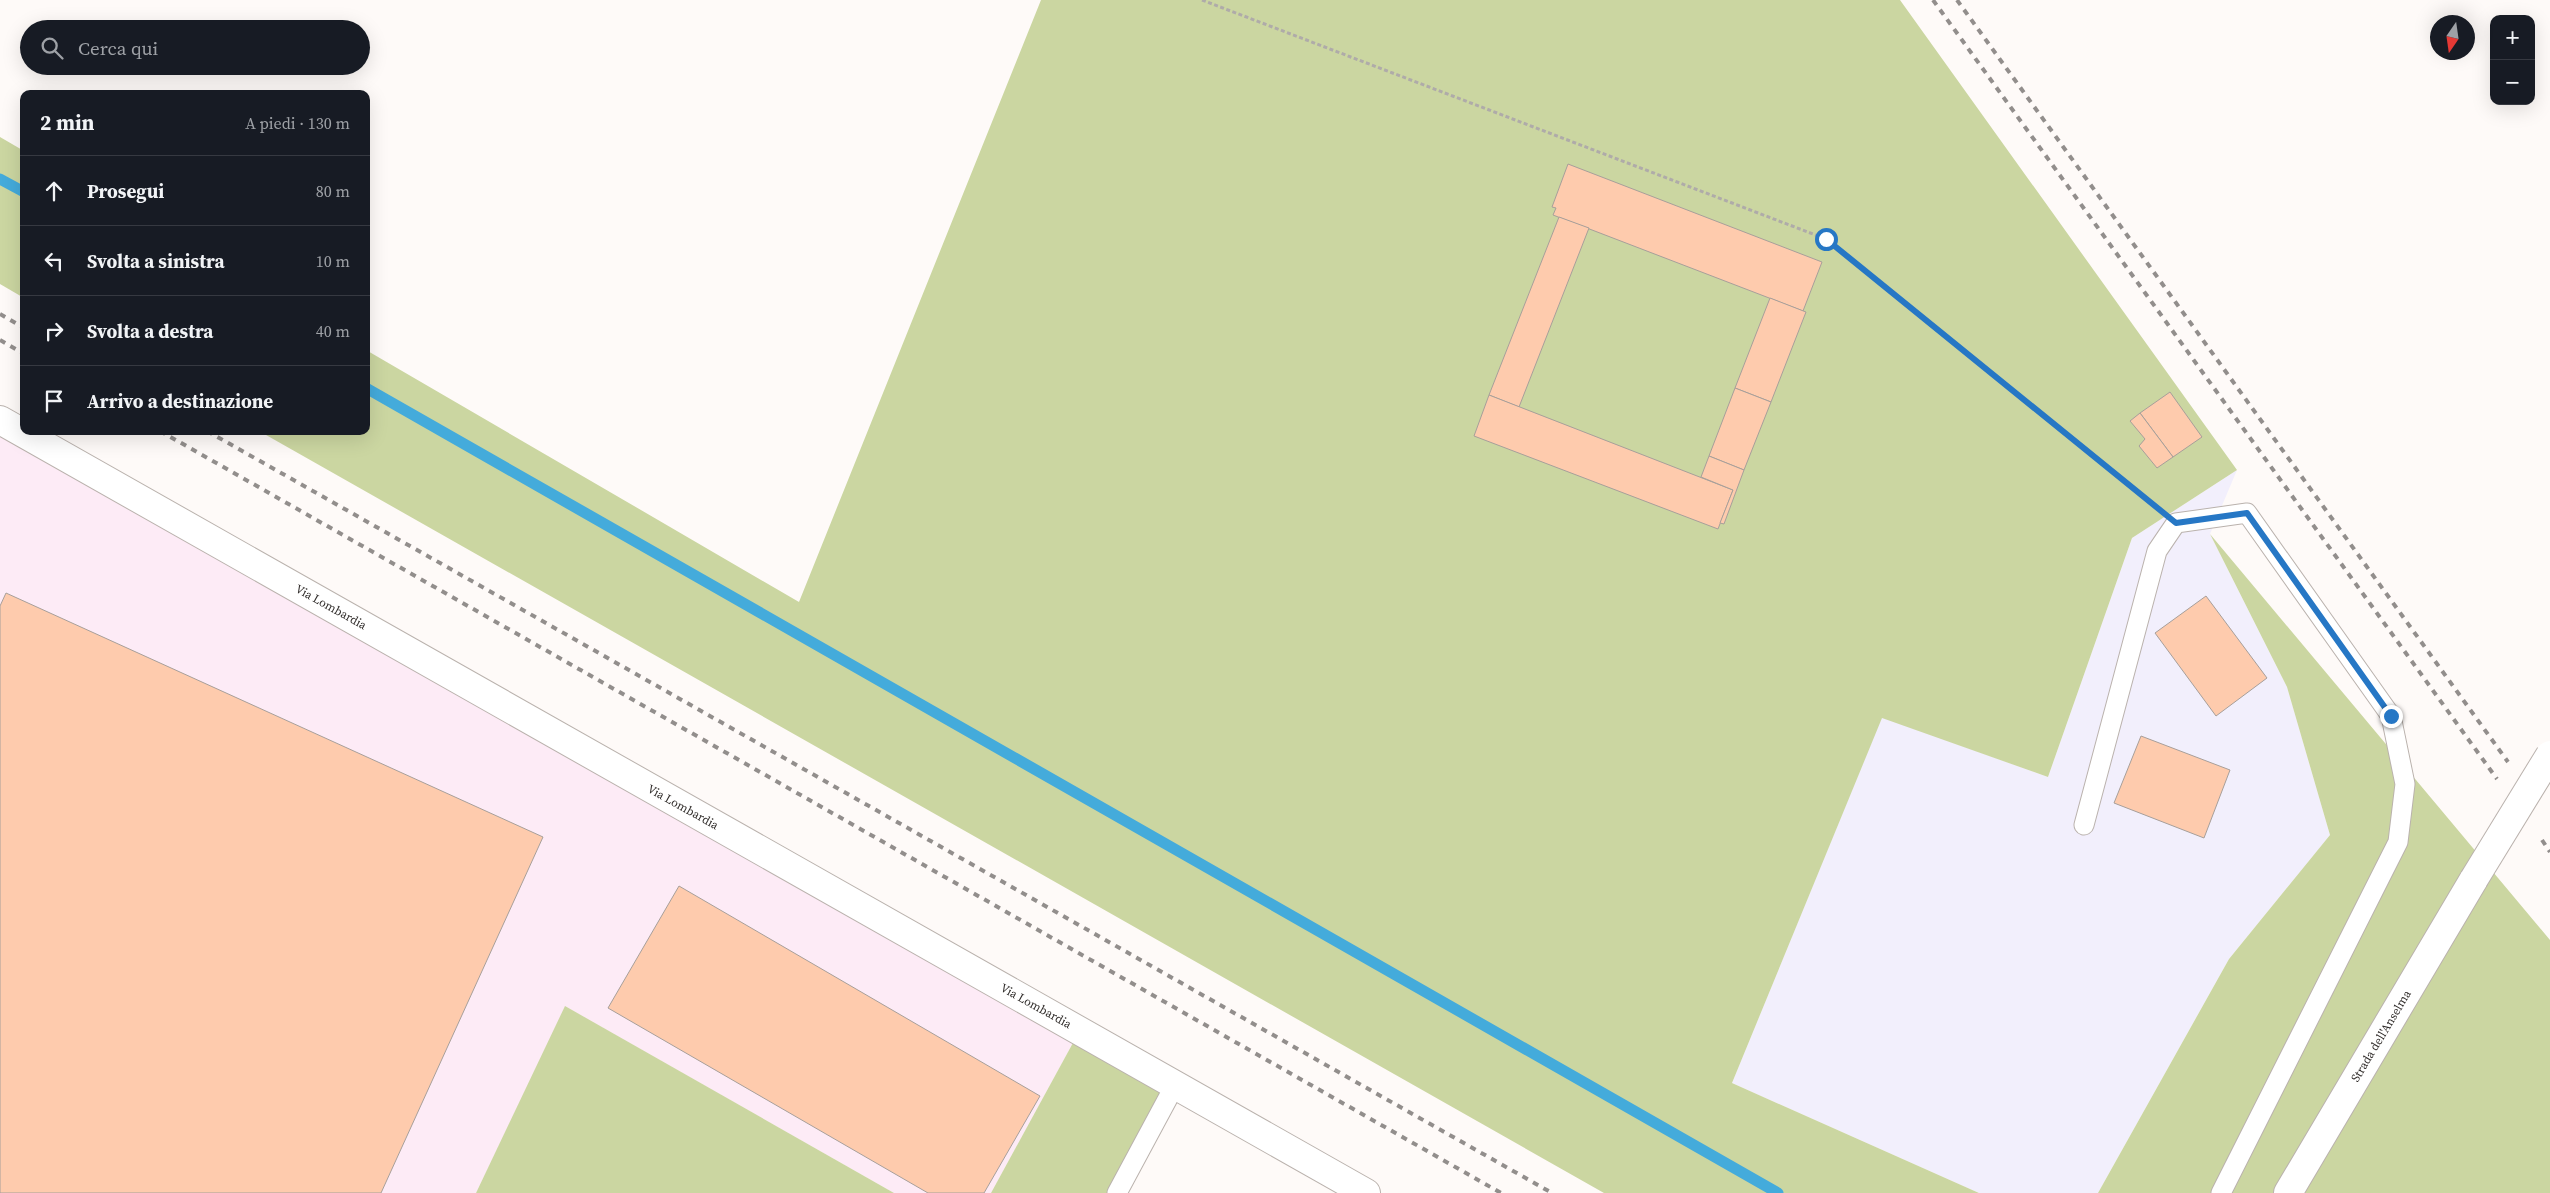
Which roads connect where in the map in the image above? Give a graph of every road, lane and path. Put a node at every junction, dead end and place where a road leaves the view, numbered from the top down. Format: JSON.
{"nodes":[{"id":1,"x":1202,"y":0,"type":"edge"},
{"id":2,"x":0,"y":420,"type":"edge"},
{"id":3,"x":20,"y":431,"type":"edge"},
{"id":4,"x":27,"y":435,"type":"edge"},
{"id":5,"x":2176,"y":523,"type":"junction"},
{"id":6,"x":2550,"y":755,"type":"edge"},
{"id":7,"x":2084,"y":826,"type":"dead end"},
{"id":8,"x":1175,"y":1085,"type":"junction"},
{"id":9,"x":1117,"y":1193,"type":"edge"},
{"id":10,"x":1366,"y":1193,"type":"edge"},
{"id":11,"x":2221,"y":1193,"type":"edge"},
{"id":12,"x":2288,"y":1193,"type":"edge"}],
"edges":[{"from":1,"to":5,"type":"path"},
{"from":2,"to":3,"type":"street","name":"Via Lombardia"},
{"from":4,"to":8,"type":"street","name":"Via Lombardia"},
{"from":5,"to":7,"type":"lane"},
{"from":5,"to":11,"type":"lane"},
{"from":6,"to":12,"type":"street","name":"Strada dell'Anselma","bridge":true},
{"from":8,"to":9,"type":"lane"},
{"from":8,"to":10,"type":"street","name":"Via Lombardia"}]}
